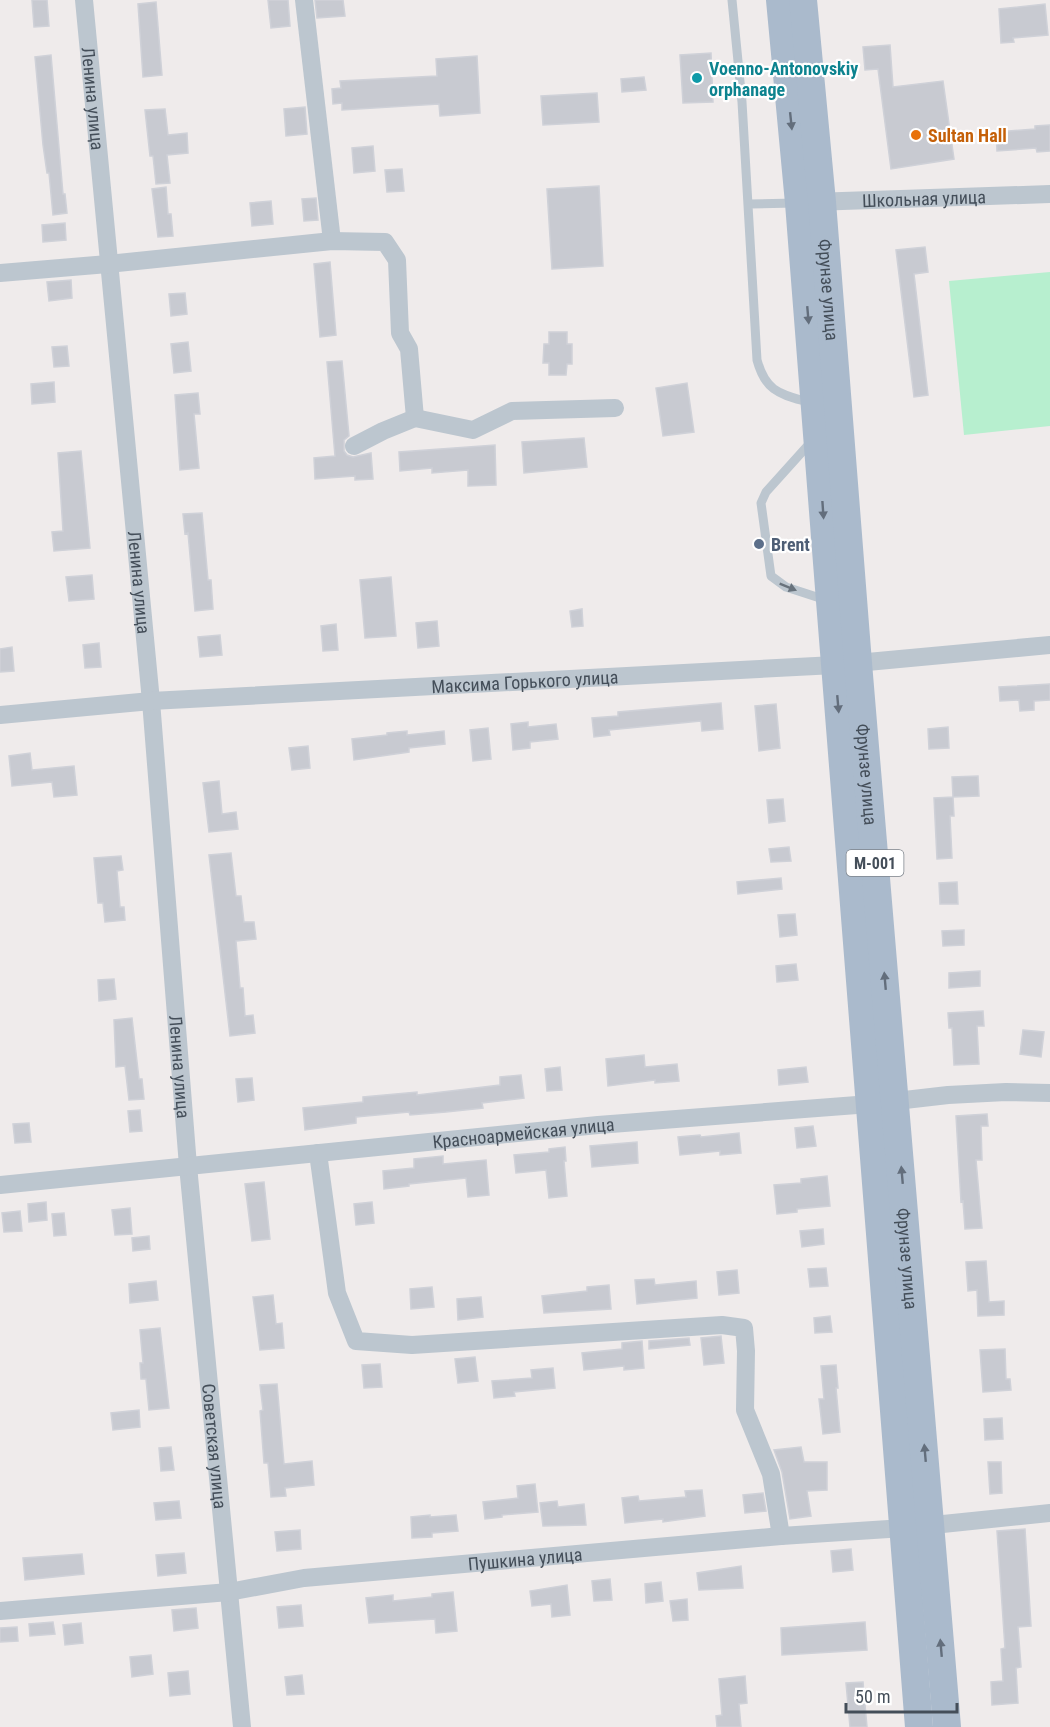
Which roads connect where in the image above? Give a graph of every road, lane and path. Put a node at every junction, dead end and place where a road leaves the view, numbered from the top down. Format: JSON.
{"nodes":[{"id":1,"x":84,"y":0,"type":"edge"},
{"id":2,"x":304,"y":0,"type":"edge"},
{"id":3,"x":732,"y":0,"type":"edge"},
{"id":4,"x":780,"y":0,"type":"edge"},
{"id":5,"x":803,"y":0,"type":"edge"},
{"id":6,"x":1050,"y":194,"type":"edge"},
{"id":7,"x":810,"y":202,"type":"junction"},
{"id":8,"x":749,"y":204,"type":"junction"},
{"id":9,"x":332,"y":241,"type":"junction"},
{"id":10,"x":108,"y":264,"type":"junction"},
{"id":11,"x":0,"y":273,"type":"edge"},
{"id":12,"x":816,"y":405,"type":"junction"},
{"id":13,"x":615,"y":408,"type":"dead end"},
{"id":14,"x":415,"y":418,"type":"junction"},
{"id":15,"x":818,"y":434,"type":"junction"},
{"id":16,"x":354,"y":446,"type":"dead end"},
{"id":17,"x":830,"y":601,"type":"junction"},
{"id":18,"x":1050,"y":645,"type":"edge"},
{"id":19,"x":846,"y":664,"type":"junction"},
{"id":20,"x":152,"y":701,"type":"junction"},
{"id":21,"x":0,"y":715,"type":"edge"},
{"id":22,"x":1050,"y":1093,"type":"edge"},
{"id":23,"x":883,"y":1102,"type":"junction"},
{"id":24,"x":318,"y":1153,"type":"junction"},
{"id":25,"x":188,"y":1166,"type":"junction"},
{"id":26,"x":0,"y":1185,"type":"edge"},
{"id":27,"x":1050,"y":1513,"type":"edge"},
{"id":28,"x":917,"y":1526,"type":"junction"},
{"id":29,"x":781,"y":1536,"type":"junction"},
{"id":30,"x":228,"y":1592,"type":"junction"},
{"id":31,"x":0,"y":1611,"type":"edge"},
{"id":32,"x":242,"y":1727,"type":"edge"},
{"id":33,"x":920,"y":1727,"type":"edge"},
{"id":34,"x":947,"y":1727,"type":"edge"}],
"edges":[{"from":1,"to":10,"type":"street","name":"Ленина улица"},
{"from":2,"to":9,"type":"street"},
{"from":3,"to":8,"type":"lane"},
{"from":4,"to":7,"type":"main road","name":"Фрунзе улица","number":"M-001","one_way":true},
{"from":5,"to":7,"type":"main road","name":"Фрунзе улица","number":"M-001"},
{"from":6,"to":7,"type":"street","name":"Школьная улица"},
{"from":7,"to":8,"type":"lane"},
{"from":7,"to":12,"type":"main road","name":"Фрунзе улица","number":"M-001","one_way":true},
{"from":7,"to":19,"type":"main road","name":"Фрунзе улица","number":"M-001"},
{"from":8,"to":12,"type":"lane"},
{"from":9,"to":10,"type":"street"},
{"from":9,"to":14,"type":"street"},
{"from":10,"to":11,"type":"street"},
{"from":10,"to":20,"type":"street","name":"Ленина улица"},
{"from":12,"to":15,"type":"main road","name":"Фрунзе улица","number":"M-001"},
{"from":13,"to":14,"type":"street"},
{"from":14,"to":16,"type":"street"},
{"from":15,"to":17,"type":"main road","name":"Фрунзе улица","number":"M-001","one_way":true},
{"from":15,"to":17,"type":"lane","one_way":true},
{"from":17,"to":19,"type":"main road","name":"Фрунзе улица","number":"M-001"},
{"from":18,"to":19,"type":"street","name":"Максима Горького улица"},
{"from":19,"to":20,"type":"street","name":"Максима Горького улица"},
{"from":19,"to":23,"type":"main road","name":"Фрунзе улица","number":"M-001"},
{"from":20,"to":21,"type":"street","name":"Максима Горького улица"},
{"from":20,"to":25,"type":"street","name":"Ленина улица"},
{"from":22,"to":23,"type":"street","name":"Красноармейская улица"},
{"from":23,"to":24,"type":"street","name":"Красноармейская улица"},
{"from":23,"to":28,"type":"main road","name":"Фрунзе улица","number":"M-001"},
{"from":24,"to":25,"type":"street","name":"Красноармейская улица"},
{"from":24,"to":29,"type":"street"},
{"from":25,"to":26,"type":"street","name":"Красноармейская улица"},
{"from":25,"to":30,"type":"street","name":"Советская улица"},
{"from":27,"to":28,"type":"street","name":"Пушкина улица"},
{"from":28,"to":29,"type":"street","name":"Пушкина улица"},
{"from":28,"to":33,"type":"main road","name":"Фрунзе улица","number":"M-001"},
{"from":34,"to":28,"type":"main road","name":"Фрунзе улица","number":"M-001","one_way":true},
{"from":29,"to":30,"type":"street","name":"Пушкина улица"},
{"from":30,"to":31,"type":"street","name":"Пушкина улица"},
{"from":30,"to":32,"type":"street","name":"Советская улица"}]}
